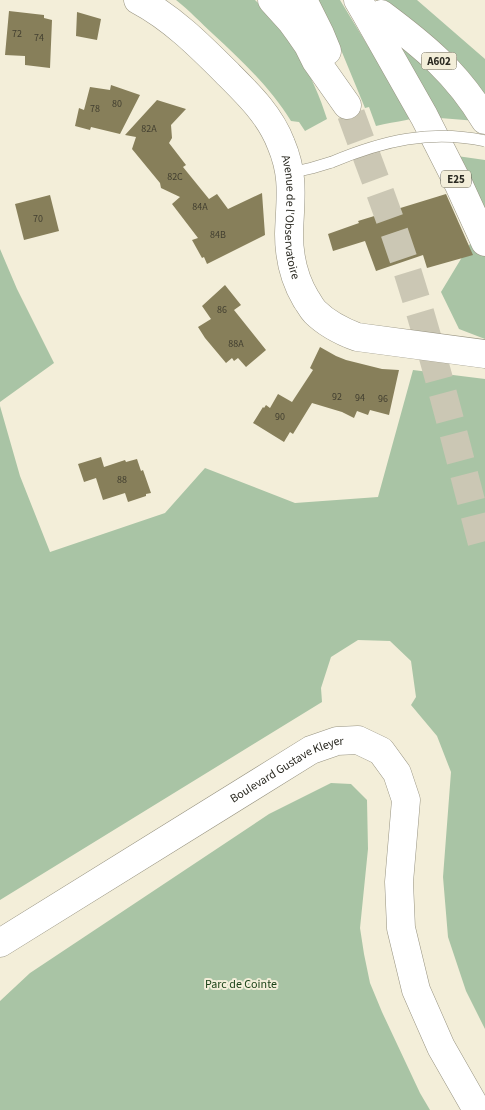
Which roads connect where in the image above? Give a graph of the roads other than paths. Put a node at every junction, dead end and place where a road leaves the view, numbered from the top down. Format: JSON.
{"nodes":[{"id":1,"x":138,"y":0,"type":"edge"},
{"id":2,"x":272,"y":0,"type":"edge"},
{"id":3,"x":303,"y":0,"type":"edge"},
{"id":4,"x":358,"y":0,"type":"edge"},
{"id":5,"x":381,"y":14,"type":"dead end"},
{"id":6,"x":485,"y":120,"type":"edge"},
{"id":7,"x":485,"y":141,"type":"edge"},
{"id":8,"x":290,"y":173,"type":"junction"},
{"id":9,"x":485,"y":242,"type":"edge"},
{"id":10,"x":485,"y":354,"type":"edge"},
{"id":11,"x":0,"y":943,"type":"edge"},
{"id":12,"x":477,"y":1110,"type":"edge"}],
"edges":[{"from":1,"to":8,"type":"main road","name":"Avenue de l'Observatoire"},
{"from":2,"to":3,"type":"main road"},
{"from":4,"to":9,"type":"main road","number":"E25"},
{"from":5,"to":6,"type":"main road","number":"A602"},
{"from":7,"to":8,"type":"lane","bridge":true},
{"from":8,"to":10,"type":"main road","name":"Avenue de l'Observatoire"},
{"from":11,"to":12,"type":"main road","name":"Boulevard Gustave Kleyer"}]}
